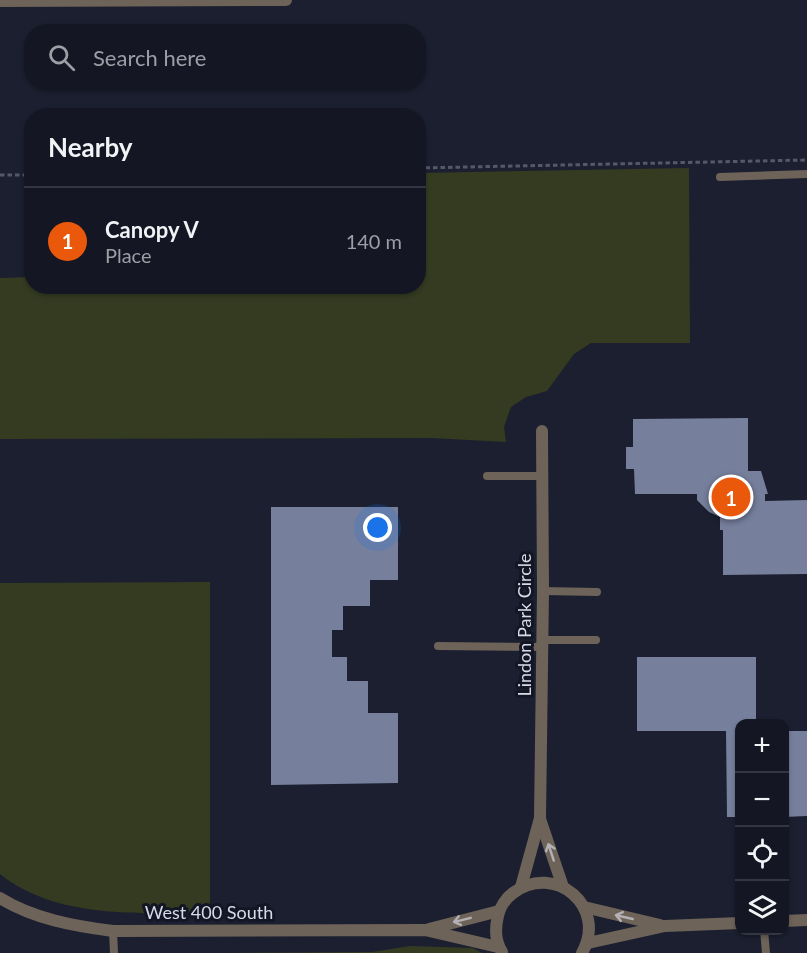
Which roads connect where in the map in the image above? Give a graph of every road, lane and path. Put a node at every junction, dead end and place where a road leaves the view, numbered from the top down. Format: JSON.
{"nodes":[{"id":1,"x":286,"y":0,"type":"edge"},
{"id":2,"x":0,"y":1,"type":"edge"},
{"id":3,"x":123,"y":1,"type":"edge"},
{"id":4,"x":807,"y":159,"type":"edge"},
{"id":5,"x":426,"y":168,"type":"edge"},
{"id":6,"x":807,"y":174,"type":"edge"},
{"id":7,"x":0,"y":175,"type":"edge"},
{"id":8,"x":24,"y":175,"type":"edge"},
{"id":9,"x":720,"y":177,"type":"dead end"},
{"id":10,"x":542,"y":432,"type":"dead end"},
{"id":11,"x":487,"y":476,"type":"dead end"},
{"id":12,"x":543,"y":476,"type":"junction"},
{"id":13,"x":543,"y":591,"type":"junction"},
{"id":14,"x":597,"y":592,"type":"dead end"},
{"id":15,"x":596,"y":640,"type":"dead end"},
{"id":16,"x":543,"y":644,"type":"junction"},
{"id":17,"x":438,"y":646,"type":"dead end"},
{"id":18,"x":540,"y":818,"type":"junction"},
{"id":19,"x":563,"y":886,"type":"junction"},
{"id":20,"x":521,"y":887,"type":"junction"},
{"id":21,"x":0,"y":898,"type":"edge"},
{"id":22,"x":584,"y":908,"type":"junction"},
{"id":23,"x":499,"y":911,"type":"junction"},
{"id":24,"x":807,"y":920,"type":"edge"},
{"id":25,"x":789,"y":921,"type":"edge"},
{"id":26,"x":735,"y":923,"type":"edge"},
{"id":27,"x":665,"y":926,"type":"junction"},
{"id":28,"x":425,"y":930,"type":"junction"},
{"id":29,"x":113,"y":931,"type":"junction"},
{"id":30,"x":764,"y":935,"type":"edge"},
{"id":31,"x":585,"y":948,"type":"edge"},
{"id":32,"x":500,"y":950,"type":"edge"},
{"id":33,"x":114,"y":953,"type":"edge"},
{"id":34,"x":766,"y":953,"type":"edge"}],
"edges":[{"from":1,"to":3,"type":"street"},
{"from":2,"to":3,"type":"street"},
{"from":4,"to":5,"type":"path"},
{"from":6,"to":9,"type":"lane"},
{"from":7,"to":8,"type":"path"},
{"from":10,"to":12,"type":"street","name":"Lindon Park Circle"},
{"from":11,"to":12,"type":"lane"},
{"from":12,"to":13,"type":"street","name":"Lindon Park Circle"},
{"from":13,"to":14,"type":"lane"},
{"from":13,"to":16,"type":"street","name":"Lindon Park Circle"},
{"from":15,"to":16,"type":"lane"},
{"from":16,"to":17,"type":"lane"},
{"from":16,"to":18,"type":"street","name":"Lindon Park Circle"},
{"from":19,"to":18,"type":"street","one_way":true},
{"from":18,"to":20,"type":"street"},
{"from":19,"to":20,"type":"street"},
{"from":19,"to":22,"type":"street"},
{"from":20,"to":23,"type":"street"},
{"from":21,"to":29,"type":"street","name":"West 400 South"},
{"from":27,"to":22,"type":"street","one_way":true},
{"from":22,"to":31,"type":"street"},
{"from":23,"to":28,"type":"street","name":"West 400 South","one_way":true},
{"from":23,"to":32,"type":"street","name":"West 400 South"},
{"from":24,"to":25,"type":"street"},
{"from":26,"to":27,"type":"street"},
{"from":27,"to":31,"type":"street"},
{"from":28,"to":29,"type":"street","name":"West 400 South"},
{"from":28,"to":32,"type":"street","name":"West 400 South"},
{"from":29,"to":33,"type":"lane"},
{"from":30,"to":34,"type":"lane"}]}
